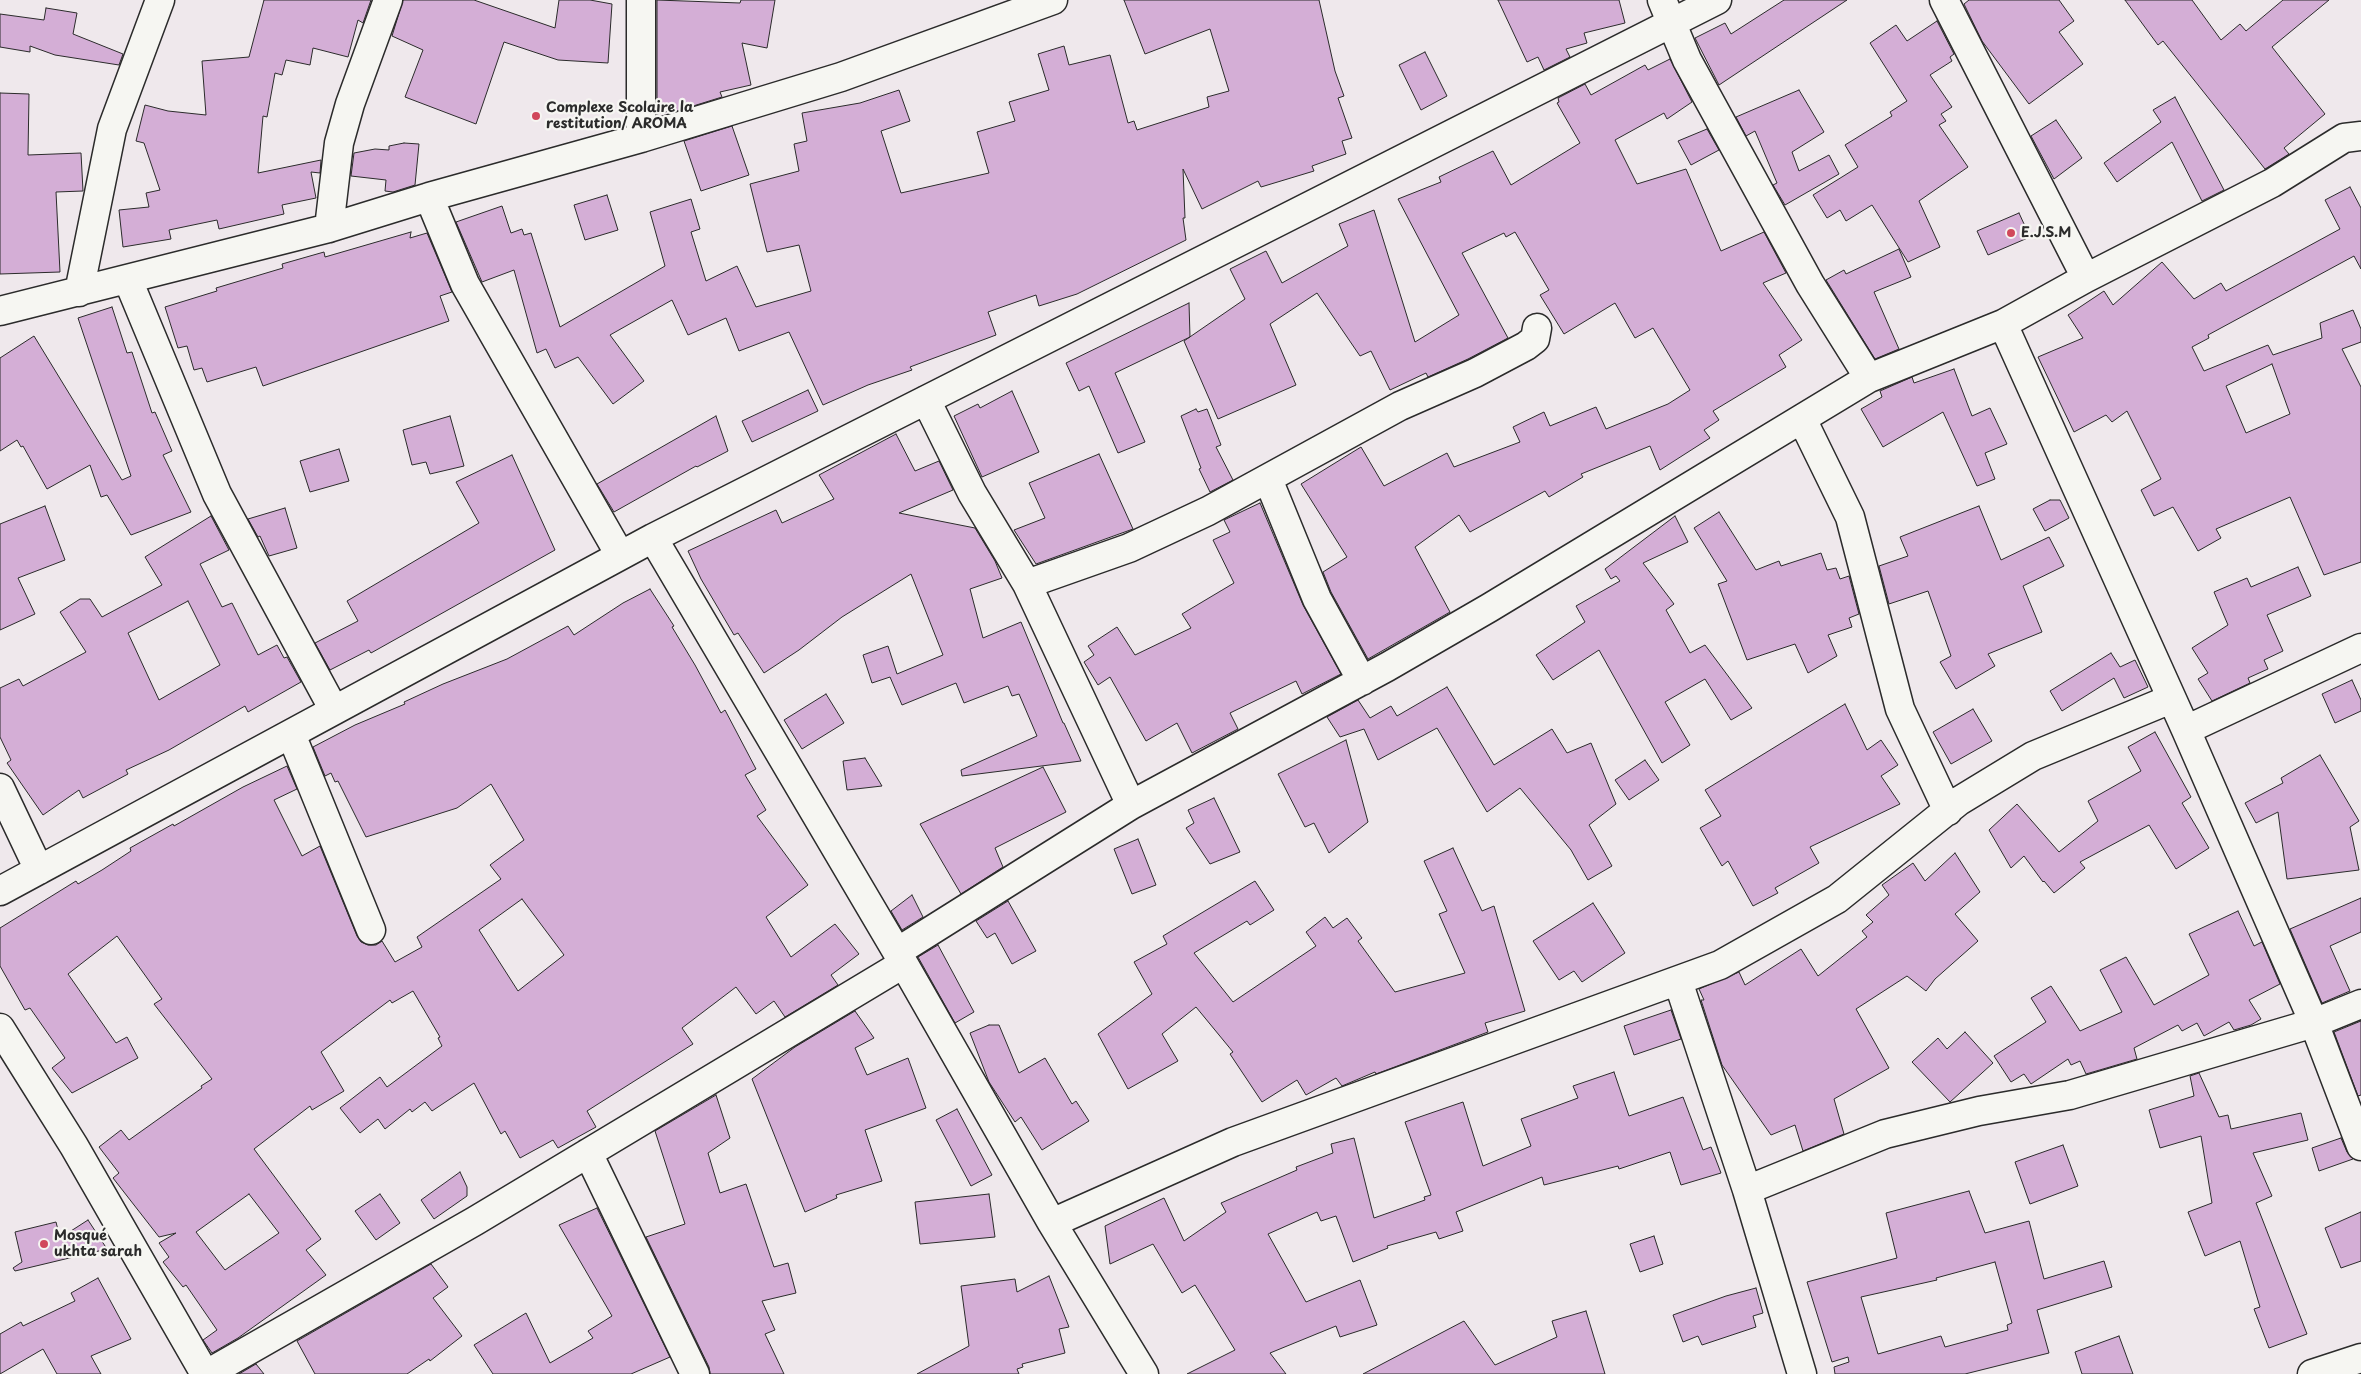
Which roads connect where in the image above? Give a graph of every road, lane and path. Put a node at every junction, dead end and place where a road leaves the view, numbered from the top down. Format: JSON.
{"nodes":[{"id":1,"x":160,"y":0,"type":"edge"},
{"id":2,"x":388,"y":0,"type":"edge"},
{"id":3,"x":641,"y":0,"type":"edge"},
{"id":4,"x":1053,"y":0,"type":"edge"},
{"id":5,"x":1718,"y":0,"type":"edge"},
{"id":6,"x":1944,"y":0,"type":"edge"},
{"id":7,"x":1667,"y":12,"type":"edge"},
{"id":8,"x":2361,"y":136,"type":"edge"},
{"id":9,"x":641,"y":138,"type":"junction"},
{"id":10,"x":429,"y":197,"type":"junction"},
{"id":11,"x":329,"y":228,"type":"junction"},
{"id":12,"x":2086,"y":278,"type":"junction"},
{"id":13,"x":128,"y":280,"type":"junction"},
{"id":14,"x":78,"y":292,"type":"junction"},
{"id":15,"x":0,"y":311,"type":"edge"},
{"id":16,"x":2003,"y":324,"type":"junction"},
{"id":17,"x":1537,"y":328,"type":"dead end"},
{"id":18,"x":1870,"y":378,"type":"junction"},
{"id":19,"x":926,"y":400,"type":"junction"},
{"id":20,"x":1802,"y":419,"type":"junction"},
{"id":21,"x":1268,"y":479,"type":"junction"},
{"id":22,"x":653,"y":538,"type":"junction"},
{"id":23,"x":620,"y":555,"type":"junction"},
{"id":24,"x":1027,"y":584,"type":"junction"},
{"id":25,"x":2361,"y":648,"type":"edge"},
{"id":26,"x":1362,"y":680,"type":"junction"},
{"id":27,"x":2171,"y":698,"type":"junction"},
{"id":28,"x":334,"y":710,"type":"junction"},
{"id":29,"x":2186,"y":730,"type":"junction"},
{"id":30,"x":291,"y":734,"type":"junction"},
{"id":31,"x":0,"y":788,"type":"edge"},
{"id":32,"x":1131,"y":805,"type":"junction"},
{"id":33,"x":1948,"y":811,"type":"junction"},
{"id":34,"x":39,"y":870,"type":"junction"},
{"id":35,"x":0,"y":891,"type":"edge"},
{"id":36,"x":371,"y":930,"type":"dead end"},
{"id":37,"x":900,"y":958,"type":"junction"},
{"id":38,"x":1678,"y":980,"type":"junction"},
{"id":39,"x":2361,"y":1004,"type":"edge"},
{"id":40,"x":2314,"y":1024,"type":"junction"},
{"id":41,"x":0,"y":1028,"type":"edge"},
{"id":42,"x":2361,"y":1146,"type":"edge"},
{"id":43,"x":588,"y":1153,"type":"junction"},
{"id":44,"x":1747,"y":1190,"type":"junction"},
{"id":45,"x":1052,"y":1223,"type":"junction"},
{"id":46,"x":2361,"y":1358,"type":"edge"},
{"id":47,"x":206,"y":1374,"type":"edge"},
{"id":48,"x":695,"y":1374,"type":"edge"},
{"id":49,"x":1144,"y":1374,"type":"edge"},
{"id":50,"x":1802,"y":1374,"type":"edge"},
{"id":51,"x":2312,"y":1374,"type":"edge"}],
"edges":[{"from":1,"to":14,"type":"street"},
{"from":2,"to":11,"type":"street"},
{"from":3,"to":9,"type":"street"},
{"from":4,"to":9,"type":"street"},
{"from":5,"to":7,"type":"street"},
{"from":6,"to":12,"type":"street"},
{"from":7,"to":18,"type":"street"},
{"from":7,"to":19,"type":"street"},
{"from":8,"to":12,"type":"street"},
{"from":9,"to":10,"type":"street"},
{"from":10,"to":11,"type":"street"},
{"from":10,"to":23,"type":"street"},
{"from":11,"to":13,"type":"street"},
{"from":12,"to":16,"type":"street"},
{"from":13,"to":14,"type":"street"},
{"from":13,"to":28,"type":"street"},
{"from":14,"to":15,"type":"street"},
{"from":16,"to":18,"type":"street"},
{"from":16,"to":27,"type":"street"},
{"from":17,"to":21,"type":"street"},
{"from":18,"to":20,"type":"street"},
{"from":19,"to":22,"type":"street"},
{"from":19,"to":24,"type":"street"},
{"from":20,"to":26,"type":"street"},
{"from":20,"to":33,"type":"street"},
{"from":21,"to":24,"type":"street"},
{"from":21,"to":26,"type":"street"},
{"from":22,"to":23,"type":"street"},
{"from":22,"to":37,"type":"street"},
{"from":23,"to":28,"type":"street"},
{"from":24,"to":32,"type":"street"},
{"from":25,"to":29,"type":"street"},
{"from":26,"to":32,"type":"street"},
{"from":27,"to":29,"type":"street"},
{"from":27,"to":33,"type":"street"},
{"from":28,"to":30,"type":"street"},
{"from":29,"to":40,"type":"street"},
{"from":30,"to":34,"type":"street"},
{"from":30,"to":36,"type":"street"},
{"from":31,"to":34,"type":"street"},
{"from":32,"to":37,"type":"street"},
{"from":33,"to":38,"type":"street"},
{"from":34,"to":35,"type":"street"},
{"from":37,"to":43,"type":"street"},
{"from":37,"to":45,"type":"street"},
{"from":38,"to":44,"type":"street"},
{"from":38,"to":45,"type":"street"},
{"from":39,"to":40,"type":"street"},
{"from":40,"to":42,"type":"street"},
{"from":40,"to":44,"type":"street"},
{"from":41,"to":47,"type":"street"},
{"from":43,"to":47,"type":"street"},
{"from":43,"to":48,"type":"street"},
{"from":44,"to":50,"type":"street"},
{"from":45,"to":49,"type":"street"},
{"from":46,"to":51,"type":"street"}]}
